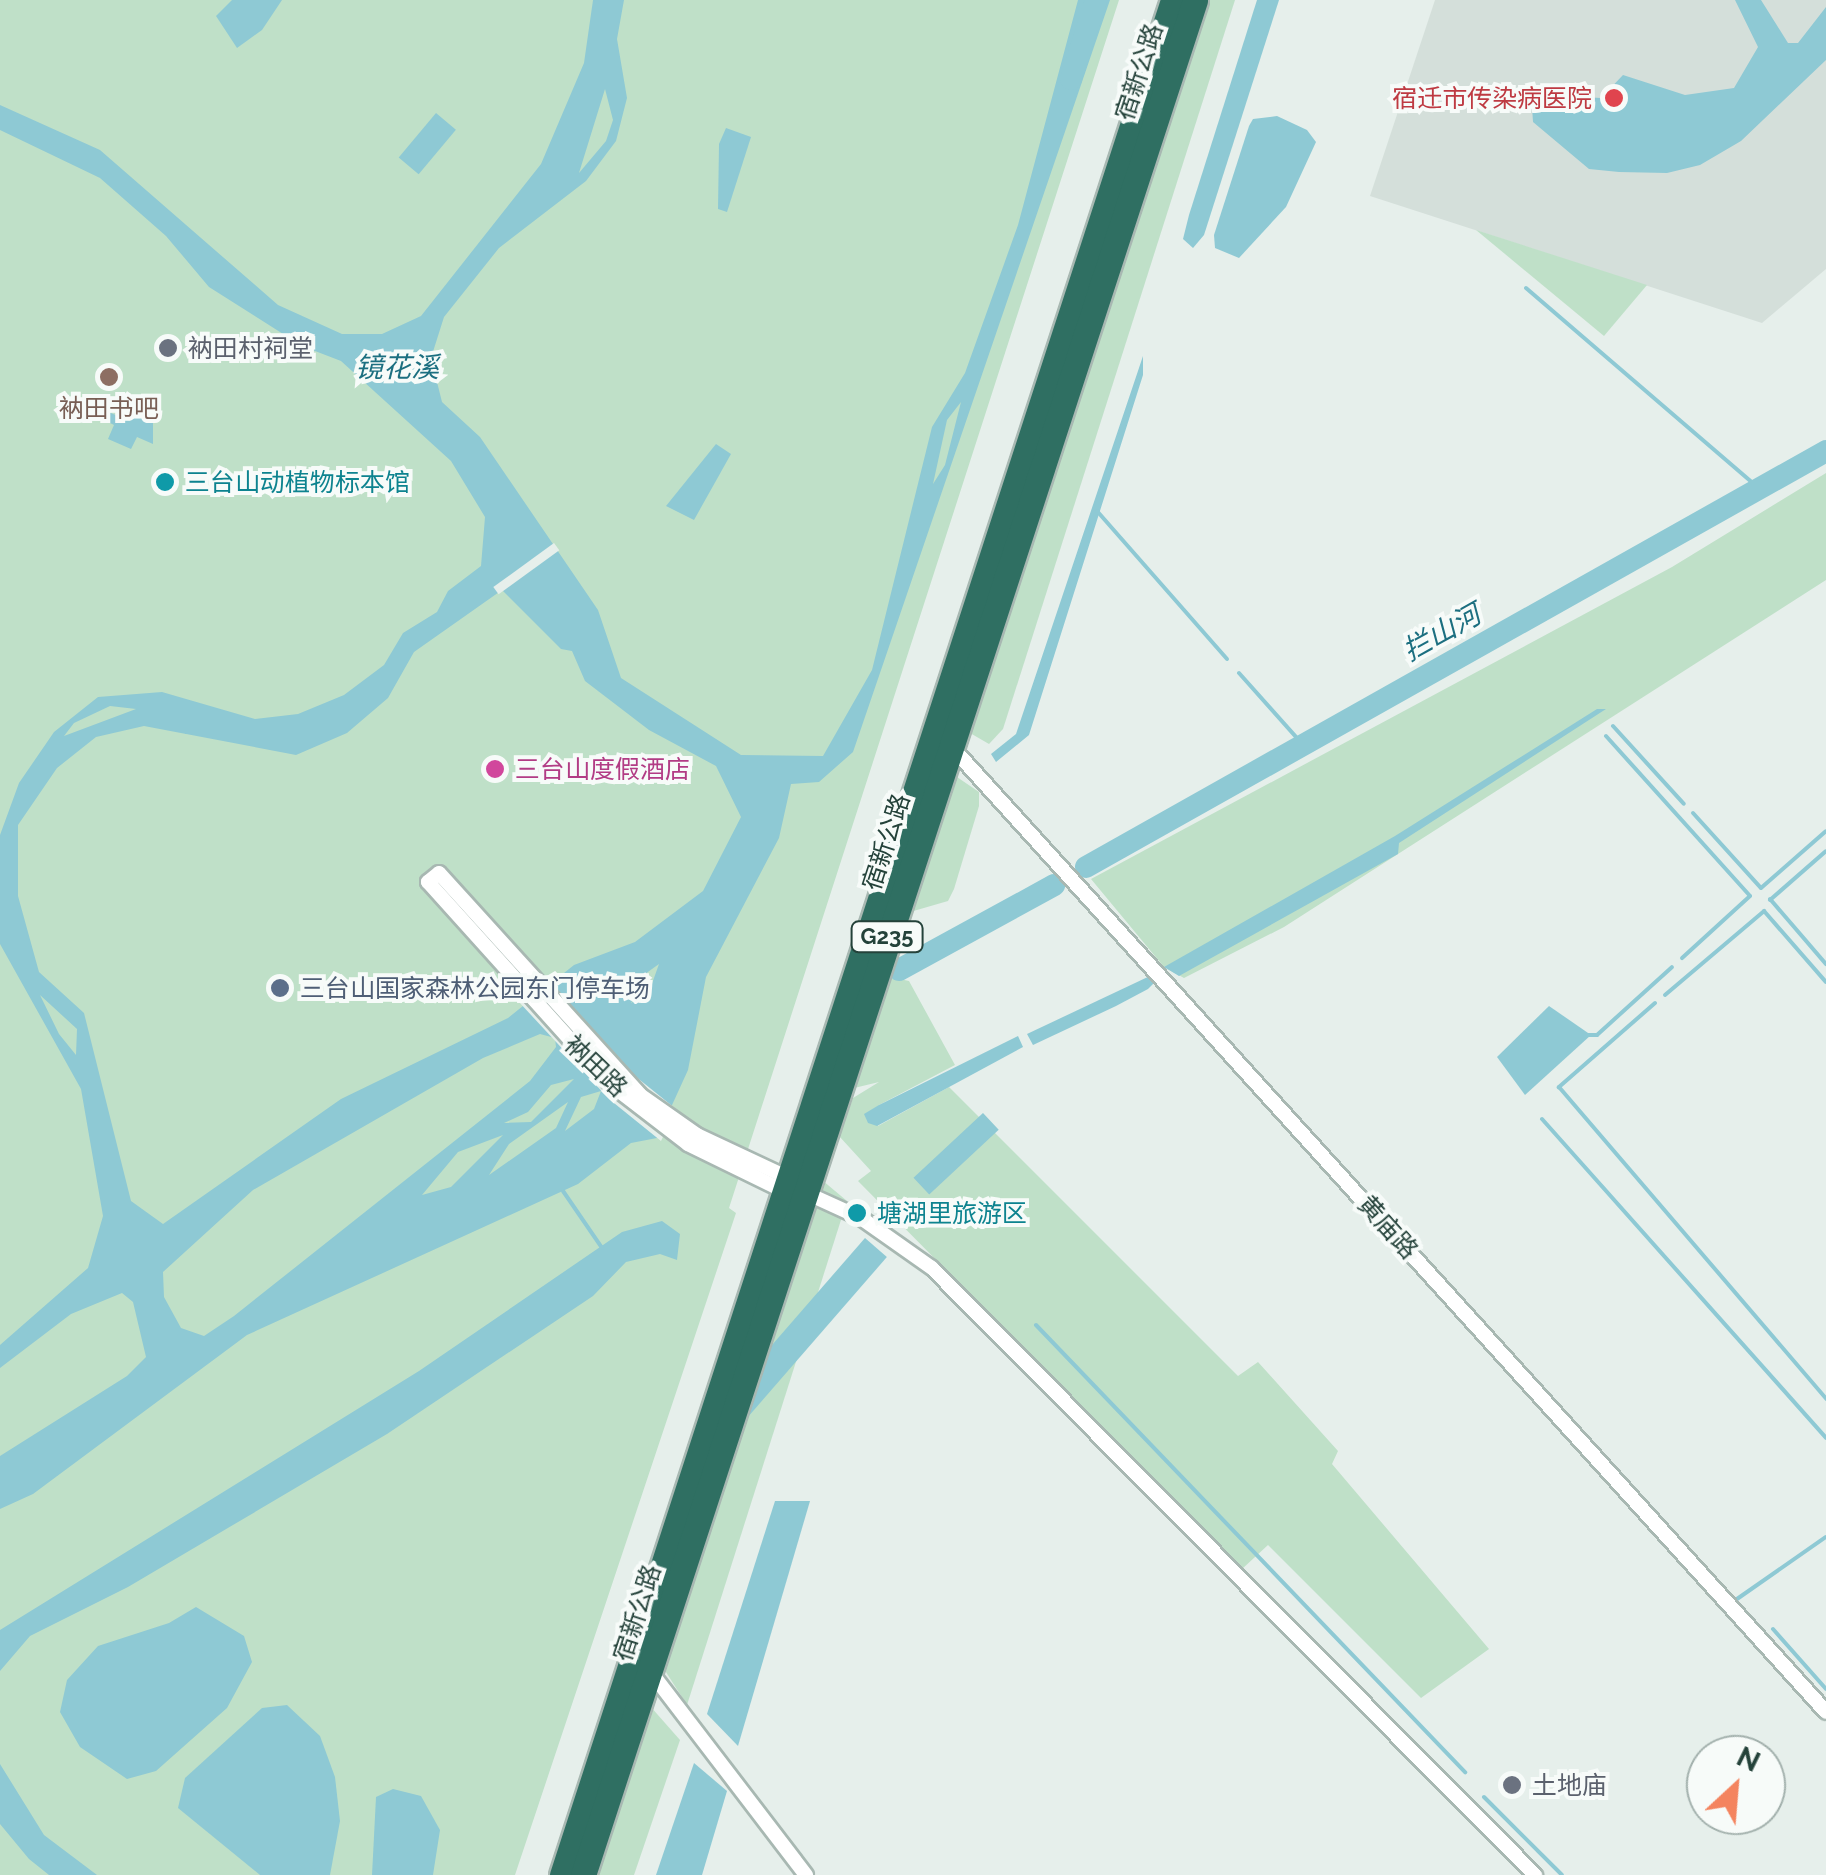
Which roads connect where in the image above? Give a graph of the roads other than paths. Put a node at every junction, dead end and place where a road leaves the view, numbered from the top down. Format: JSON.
{"nodes":[{"id":1,"x":1173,"y":0,"type":"edge"},
{"id":2,"x":1195,"y":0,"type":"edge"},
{"id":3,"x":948,"y":743,"type":"junction"},
{"id":4,"x":433,"y":878,"type":"dead end"},
{"id":5,"x":797,"y":1190,"type":"junction"},
{"id":6,"x":650,"y":1670,"type":"junction"},
{"id":7,"x":1826,"y":1712,"type":"edge"},
{"id":8,"x":562,"y":1875,"type":"edge"},
{"id":9,"x":582,"y":1875,"type":"edge"},
{"id":10,"x":806,"y":1875,"type":"edge"},
{"id":11,"x":1534,"y":1875,"type":"edge"}],
"edges":[{"from":1,"to":5,"type":"highway","name":"宿新公路"},
{"from":2,"to":3,"type":"highway","name":"宿新公路","number":"G235"},
{"from":3,"to":5,"type":"highway","name":"宿新公路","number":"G235"},
{"from":3,"to":7,"type":"street","name":"黄庙路"},
{"from":4,"to":5,"type":"street","name":"衲田路"},
{"from":5,"to":6,"type":"highway","name":"宿新公路","number":"G235"},
{"from":5,"to":8,"type":"highway","name":"宿新公路"},
{"from":5,"to":11,"type":"street","name":"衲田路"},
{"from":6,"to":9,"type":"highway","name":"宿新公路","number":"G235"},
{"from":6,"to":10,"type":"street"}]}
